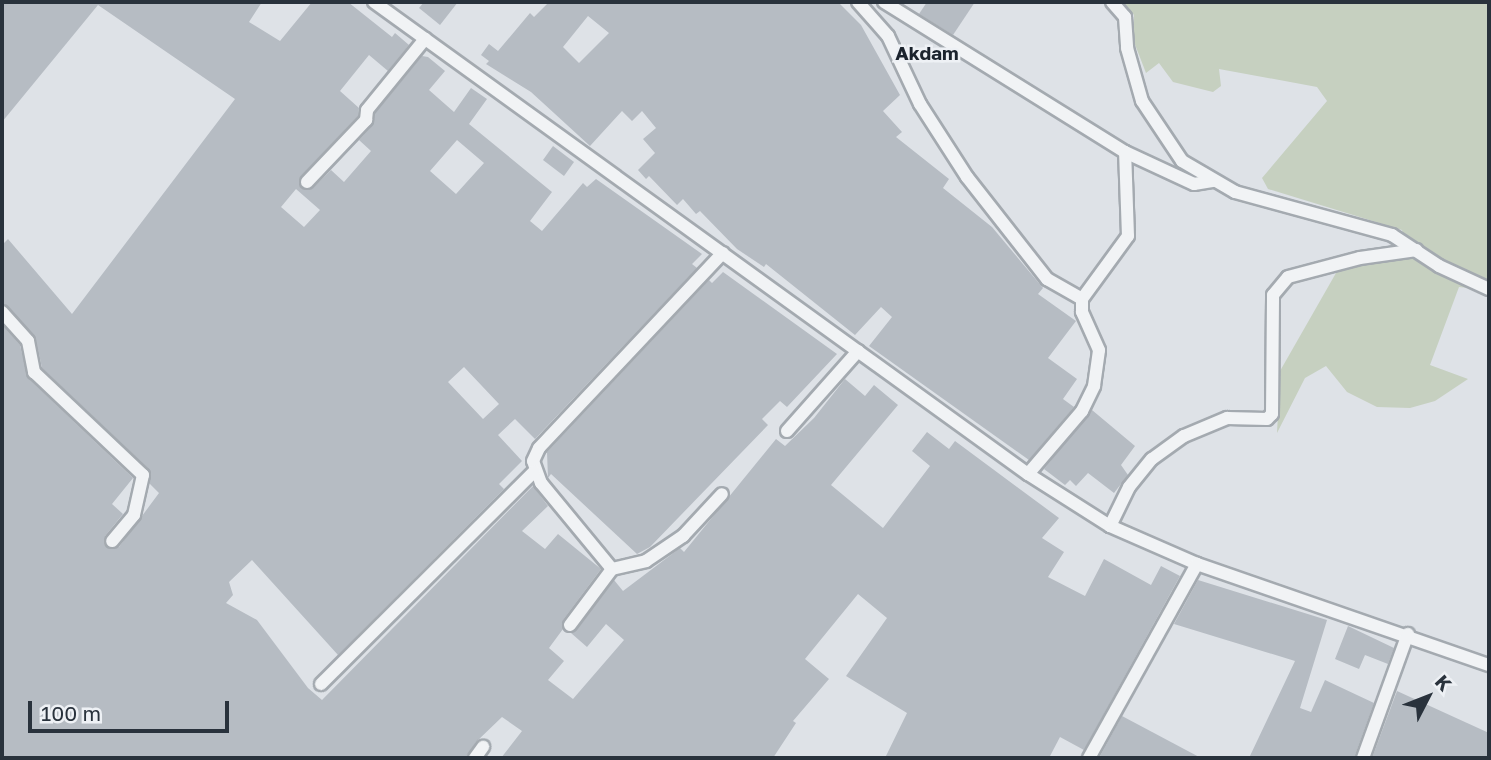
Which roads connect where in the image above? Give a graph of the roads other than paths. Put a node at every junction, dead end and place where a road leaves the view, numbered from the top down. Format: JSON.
{"nodes":[{"id":1,"x":374,"y":2,"type":"edge"},
{"id":2,"x":858,"y":2,"type":"edge"},
{"id":3,"x":884,"y":2,"type":"edge"},
{"id":4,"x":1112,"y":2,"type":"edge"},
{"id":5,"x":425,"y":39,"type":"junction"},
{"id":6,"x":1125,"y":152,"type":"junction"},
{"id":7,"x":1213,"y":181,"type":"junction"},
{"id":8,"x":307,"y":182,"type":"dead end"},
{"id":9,"x":1416,"y":250,"type":"junction"},
{"id":10,"x":723,"y":253,"type":"junction"},
{"id":11,"x":1489,"y":289,"type":"edge"},
{"id":12,"x":1082,"y":299,"type":"junction"},
{"id":13,"x":2,"y":312,"type":"edge"},
{"id":14,"x":858,"y":351,"type":"junction"},
{"id":15,"x":787,"y":431,"type":"dead end"},
{"id":16,"x":534,"y":472,"type":"junction"},
{"id":17,"x":1028,"y":474,"type":"junction"},
{"id":18,"x":723,"y":494,"type":"dead end"},
{"id":19,"x":1110,"y":526,"type":"junction"},
{"id":20,"x":112,"y":541,"type":"dead end"},
{"id":21,"x":1197,"y":564,"type":"junction"},
{"id":22,"x":612,"y":569,"type":"junction"},
{"id":23,"x":570,"y":625,"type":"dead end"},
{"id":24,"x":1408,"y":634,"type":"junction"},
{"id":25,"x":1489,"y":665,"type":"edge"},
{"id":26,"x":321,"y":684,"type":"dead end"},
{"id":27,"x":483,"y":747,"type":"dead end"},
{"id":28,"x":475,"y":758,"type":"edge"},
{"id":29,"x":1089,"y":758,"type":"edge"},
{"id":30,"x":1363,"y":758,"type":"edge"}],
"edges":[{"from":1,"to":5,"type":"street"},
{"from":2,"to":12,"type":"street"},
{"from":3,"to":6,"type":"street"},
{"from":4,"to":7,"type":"street"},
{"from":5,"to":8,"type":"street"},
{"from":5,"to":10,"type":"street"},
{"from":6,"to":7,"type":"street"},
{"from":6,"to":12,"type":"street"},
{"from":7,"to":9,"type":"street"},
{"from":9,"to":11,"type":"street"},
{"from":9,"to":19,"type":"street"},
{"from":10,"to":14,"type":"street"},
{"from":10,"to":16,"type":"street"},
{"from":12,"to":17,"type":"street"},
{"from":13,"to":20,"type":"street"},
{"from":14,"to":15,"type":"street"},
{"from":14,"to":17,"type":"street"},
{"from":16,"to":22,"type":"street"},
{"from":16,"to":26,"type":"street"},
{"from":17,"to":19,"type":"street"},
{"from":18,"to":22,"type":"street"},
{"from":19,"to":21,"type":"street"},
{"from":21,"to":24,"type":"street"},
{"from":21,"to":29,"type":"street"},
{"from":22,"to":23,"type":"street"},
{"from":24,"to":25,"type":"street"},
{"from":24,"to":30,"type":"street"},
{"from":27,"to":28,"type":"street"}]}
